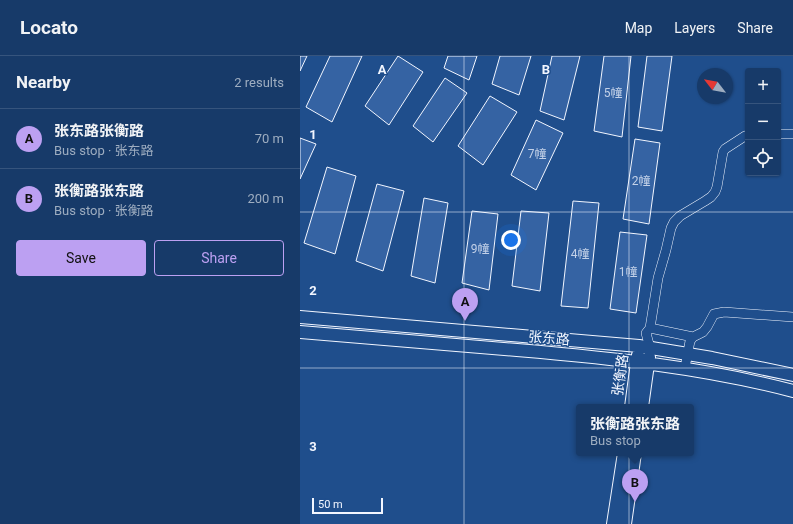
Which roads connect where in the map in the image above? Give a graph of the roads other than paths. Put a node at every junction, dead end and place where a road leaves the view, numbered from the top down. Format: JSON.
{"nodes":[{"id":1,"x":781,"y":134,"type":"edge"},
{"id":2,"x":793,"y":134,"type":"edge"},
{"id":3,"x":745,"y":136,"type":"edge"},
{"id":4,"x":300,"y":317,"type":"edge"},
{"id":5,"x":793,"y":317,"type":"edge"},
{"id":6,"x":650,"y":328,"type":"junction"},
{"id":7,"x":300,"y":332,"type":"edge"},
{"id":8,"x":693,"y":337,"type":"junction"},
{"id":9,"x":645,"y":347,"type":"junction"},
{"id":10,"x":688,"y":353,"type":"junction"},
{"id":11,"x":643,"y":362,"type":"junction"},
{"id":12,"x":685,"y":368,"type":"junction"},
{"id":13,"x":793,"y":375,"type":"edge"},
{"id":14,"x":793,"y":391,"type":"edge"},
{"id":15,"x":632,"y":404,"type":"edge"},
{"id":16,"x":642,"y":404,"type":"edge"},
{"id":17,"x":624,"y":456,"type":"edge"},
{"id":18,"x":635,"y":456,"type":"edge"},
{"id":19,"x":613,"y":524,"type":"edge"},
{"id":20,"x":625,"y":524,"type":"edge"}],
"edges":[{"from":1,"to":2,"type":"street"},
{"from":3,"to":6,"type":"street"},
{"from":4,"to":9,"type":"main road","name":"张东路"},
{"from":5,"to":8,"type":"street"},
{"from":6,"to":8,"type":"street"},
{"from":6,"to":9,"type":"street"},
{"from":7,"to":11,"type":"main road","name":"张东路"},
{"from":8,"to":10,"type":"street"},
{"from":9,"to":10,"type":"main road","name":"张东路"},
{"from":9,"to":11,"type":"main road","name":"张衡路"},
{"from":10,"to":12,"type":"street"},
{"from":10,"to":13,"type":"main road","name":"张东路"},
{"from":11,"to":12,"type":"main road","name":"张东路"},
{"from":11,"to":15,"type":"main road","name":"张衡路"},
{"from":11,"to":16,"type":"main road","name":"张衡路"},
{"from":12,"to":14,"type":"main road","name":"张东路"},
{"from":17,"to":19,"type":"main road"},
{"from":18,"to":20,"type":"main road"}]}
